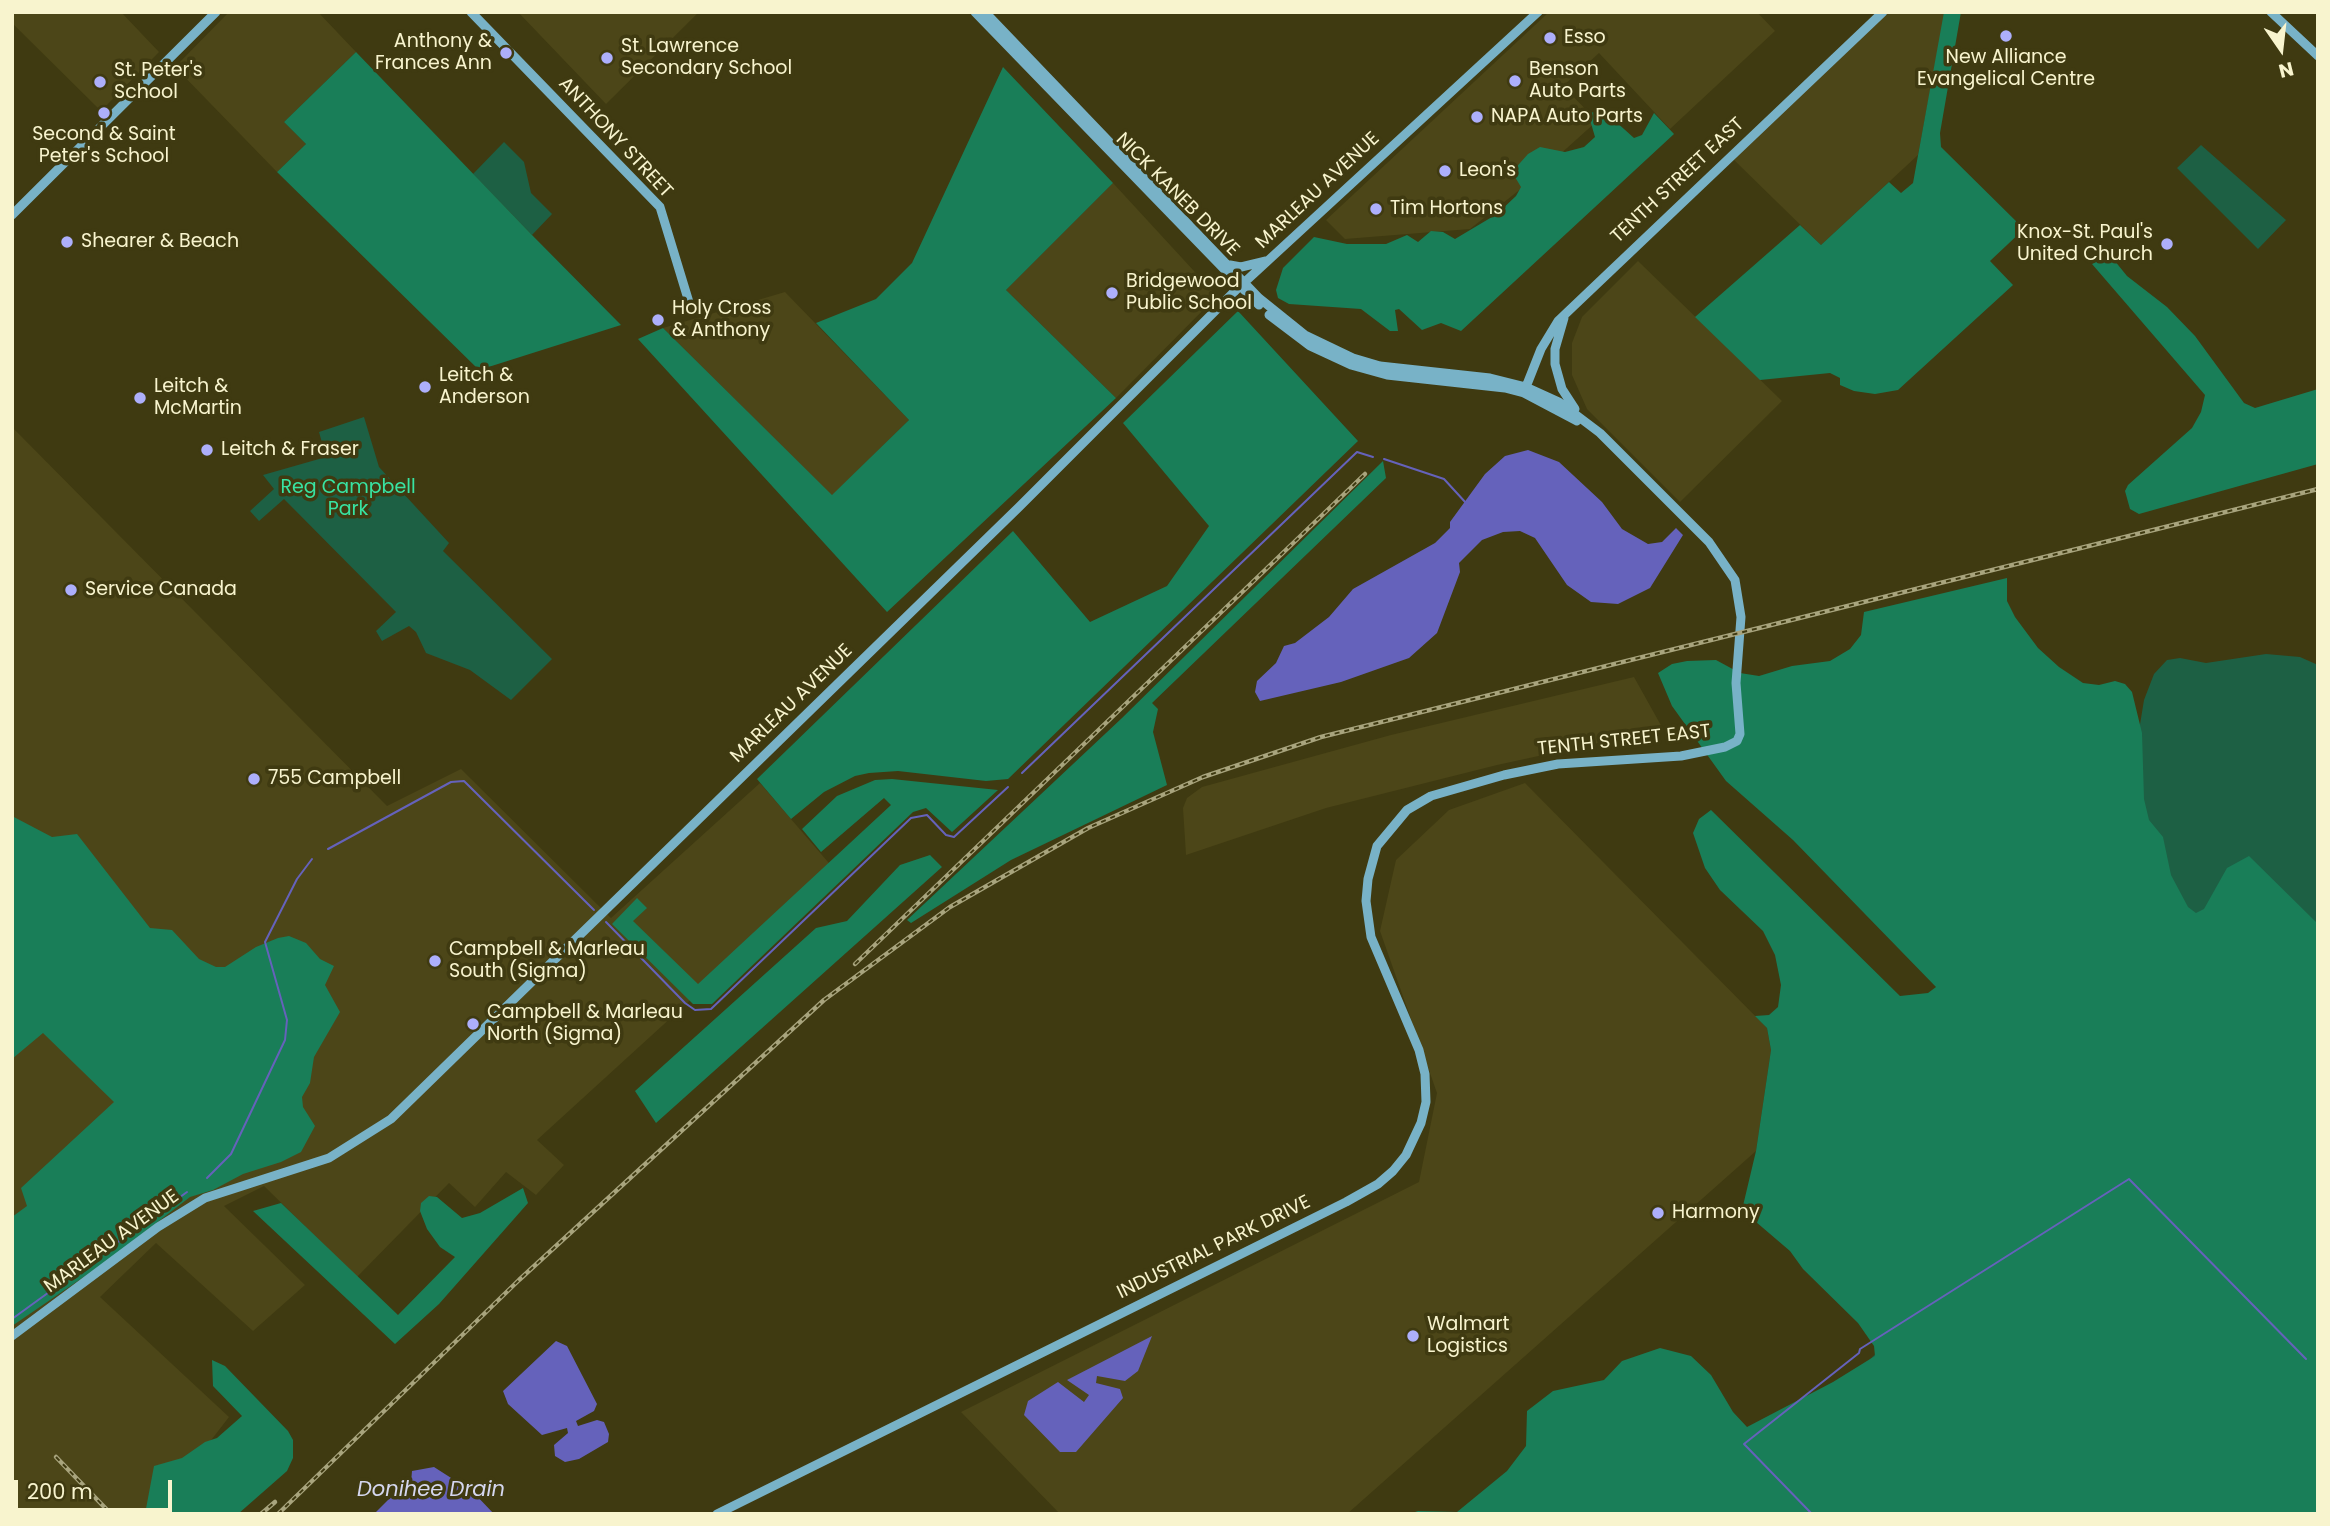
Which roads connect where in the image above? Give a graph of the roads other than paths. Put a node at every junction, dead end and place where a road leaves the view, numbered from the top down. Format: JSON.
{"nodes":[{"id":1,"x":216,"y":12,"type":"edge"},
{"id":2,"x":471,"y":12,"type":"edge"},
{"id":3,"x":975,"y":12,"type":"edge"},
{"id":4,"x":985,"y":12,"type":"edge"},
{"id":5,"x":1538,"y":12,"type":"edge"},
{"id":6,"x":1883,"y":12,"type":"edge"},
{"id":7,"x":2272,"y":12,"type":"edge"},
{"id":8,"x":2318,"y":56,"type":"edge"},
{"id":9,"x":12,"y":215,"type":"edge"},
{"id":10,"x":1269,"y":260,"type":"junction"},
{"id":11,"x":1230,"y":265,"type":"junction"},
{"id":12,"x":1243,"y":284,"type":"junction"},
{"id":13,"x":1574,"y":304,"type":"junction"},
{"id":14,"x":692,"y":312,"type":"dead end"},
{"id":15,"x":1525,"y":390,"type":"junction"},
{"id":16,"x":1586,"y":420,"type":"junction"},
{"id":17,"x":1611,"y":445,"type":"junction"},
{"id":18,"x":1739,"y":729,"type":"joint"},
{"id":19,"x":1390,"y":828,"type":"joint"},
{"id":20,"x":12,"y":1336,"type":"edge"},
{"id":21,"x":717,"y":1514,"type":"edge"}],
"edges":[{"from":1,"to":9,"type":"street"},
{"from":2,"to":14,"type":"street","name":"ANTHONY STREET"},
{"from":3,"to":12,"type":"street","name":"NICK KANEB DRIVE"},
{"from":4,"to":11,"type":"street","name":"NICK KANEB DRIVE"},
{"from":5,"to":10,"type":"street","name":"MARLEAU AVENUE"},
{"from":6,"to":13,"type":"street","name":"TENTH STREET EAST"},
{"from":7,"to":8,"type":"street"},
{"from":10,"to":11,"type":"street"},
{"from":10,"to":12,"type":"street","name":"MARLEAU AVENUE"},
{"from":11,"to":12,"type":"street","name":"NICK KANEB DRIVE"},
{"from":12,"to":15,"type":"street","name":"NICK KANEB DRIVE"},
{"from":12,"to":20,"type":"street","name":"MARLEAU AVENUE"},
{"from":13,"to":15,"type":"street","name":"TENTH STREET EAST"},
{"from":13,"to":16,"type":"street"},
{"from":15,"to":16,"type":"street","name":"NICK KANEB DRIVE"},
{"from":15,"to":17,"type":"street","name":"NICK KANEB DRIVE"},
{"from":16,"to":17,"type":"street","name":"NICK KANEB DRIVE"},
{"from":17,"to":18,"type":"street","name":"NICK KANEB DRIVE"},
{"from":18,"to":19,"type":"street","name":"TENTH STREET EAST"},
{"from":19,"to":21,"type":"street","name":"INDUSTRIAL PARK DRIVE"}]}
